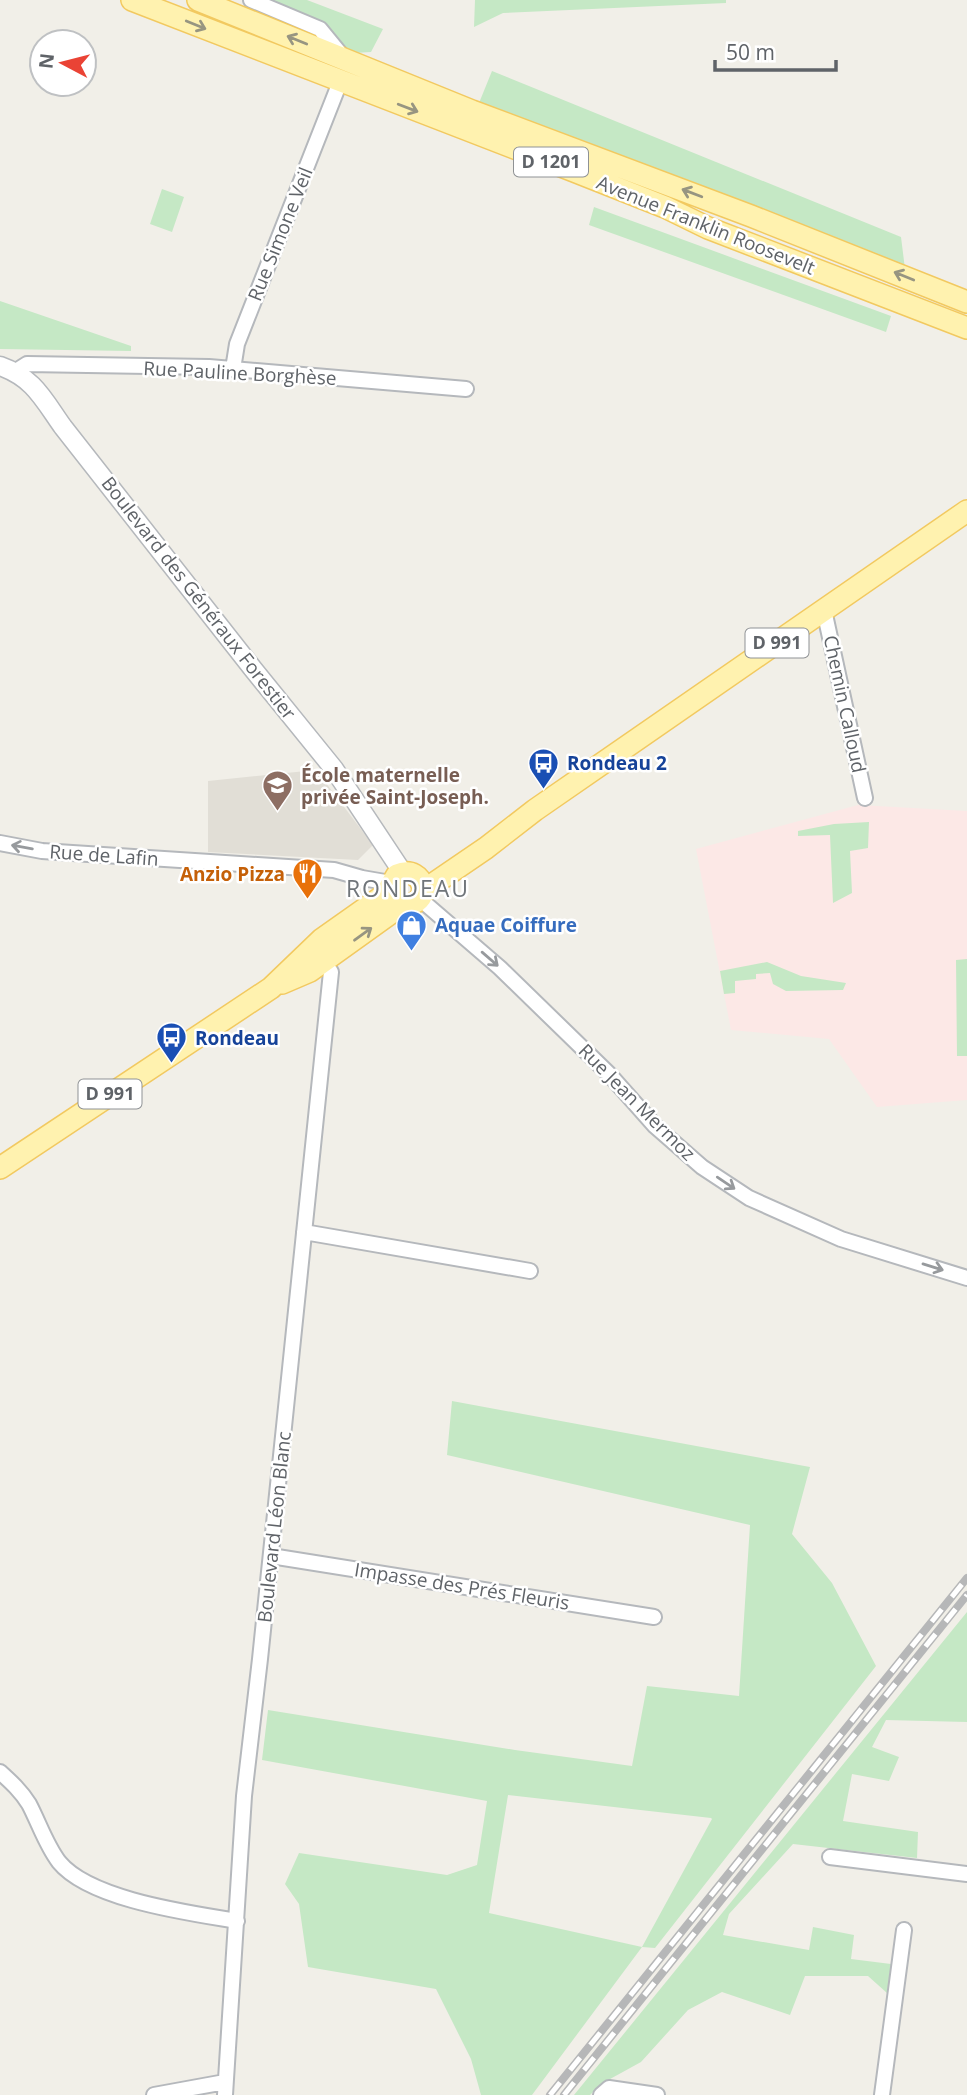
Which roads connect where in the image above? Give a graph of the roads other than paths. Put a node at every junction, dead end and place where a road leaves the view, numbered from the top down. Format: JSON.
{"nodes":[{"id":1,"x":132,"y":0,"type":"edge"},
{"id":2,"x":198,"y":0,"type":"edge"},
{"id":3,"x":251,"y":0,"type":"edge"},
{"id":4,"x":343,"y":58,"type":"junction"},
{"id":5,"x":337,"y":91,"type":"junction"},
{"id":6,"x":665,"y":207,"type":"junction"},
{"id":7,"x":967,"y":302,"type":"edge"},
{"id":8,"x":967,"y":322,"type":"edge"},
{"id":9,"x":967,"y":328,"type":"edge"},
{"id":10,"x":8,"y":368,"type":"edge"},
{"id":11,"x":233,"y":369,"type":"junction"},
{"id":12,"x":466,"y":389,"type":"dead end"},
{"id":13,"x":967,"y":511,"type":"edge"},
{"id":14,"x":824,"y":610,"type":"junction"},
{"id":15,"x":865,"y":798,"type":"dead end"},
{"id":16,"x":0,"y":844,"type":"edge"},
{"id":17,"x":405,"y":887,"type":"junction"},
{"id":18,"x":324,"y":962,"type":"junction"},
{"id":19,"x":271,"y":988,"type":"junction"},
{"id":20,"x":0,"y":1168,"type":"edge"},
{"id":21,"x":304,"y":1231,"type":"junction"},
{"id":22,"x":530,"y":1271,"type":"dead end"},
{"id":23,"x":967,"y":1278,"type":"edge"},
{"id":24,"x":271,"y":1556,"type":"junction"},
{"id":25,"x":654,"y":1617,"type":"dead end"},
{"id":26,"x":0,"y":1772,"type":"edge"},
{"id":27,"x":830,"y":1857,"type":"dead end"},
{"id":28,"x":967,"y":1874,"type":"edge"},
{"id":29,"x":237,"y":1921,"type":"junction"},
{"id":30,"x":904,"y":1930,"type":"dead end"},
{"id":31,"x":225,"y":2088,"type":"edge"},
{"id":32,"x":154,"y":2095,"type":"edge"},
{"id":33,"x":601,"y":2095,"type":"edge"},
{"id":34,"x":657,"y":2095,"type":"edge"},
{"id":35,"x":882,"y":2095,"type":"edge"}],
"edges":[{"from":1,"to":5,"type":"main road","name":"Avenue Franklin Roosevelt","number":"D 1201","one_way":true},
{"from":4,"to":2,"type":"main road","name":"Avenue Franklin Roosevelt","number":"D 1201","one_way":true},
{"from":3,"to":4,"type":"street"},
{"from":7,"to":4,"type":"main road","name":"Avenue Franklin Roosevelt","number":"D 1201","one_way":true},
{"from":5,"to":6,"type":"main road","name":"Avenue Franklin Roosevelt","number":"D 1201","one_way":true},
{"from":5,"to":11,"type":"street","name":"Rue Simone Veil"},
{"from":6,"to":8,"type":"main road"},
{"from":6,"to":9,"type":"main road","name":"Avenue Franklin Roosevelt","number":"D 1201"},
{"from":10,"to":11,"type":"street","name":"Rue Pauline Borghèse"},
{"from":10,"to":17,"type":"street","name":"Boulevard des Généraux Forestier"},
{"from":11,"to":12,"type":"street","name":"Rue Pauline Borghèse"},
{"from":13,"to":14,"type":"main road","number":"D 991"},
{"from":14,"to":15,"type":"street","name":"Chemin Calloud"},
{"from":14,"to":17,"type":"main road","number":"D 991"},
{"from":17,"to":16,"type":"street","name":"Rue de Lafin","one_way":true},
{"from":18,"to":17,"type":"main road","number":"D 991","one_way":true},
{"from":17,"to":19,"type":"main road","number":"D 991"},
{"from":17,"to":23,"type":"street","name":"Rue Jean Mermoz","one_way":true},
{"from":18,"to":19,"type":"main road","number":"D 991"},
{"from":18,"to":21,"type":"street","name":"Boulevard Léon Blanc"},
{"from":19,"to":20,"type":"main road","number":"D 991"},
{"from":21,"to":22,"type":"street"},
{"from":21,"to":24,"type":"street","name":"Boulevard Léon Blanc"},
{"from":24,"to":25,"type":"street","name":"Impasse des Prés Fleuris"},
{"from":24,"to":29,"type":"street","name":"Boulevard Léon Blanc"},
{"from":26,"to":29,"type":"street"},
{"from":27,"to":28,"type":"street"},
{"from":29,"to":31,"type":"street","name":"Boulevard Léon Blanc"},
{"from":30,"to":35,"type":"street"},
{"from":31,"to":32,"type":"street"},
{"from":33,"to":34,"type":"street"}]}
